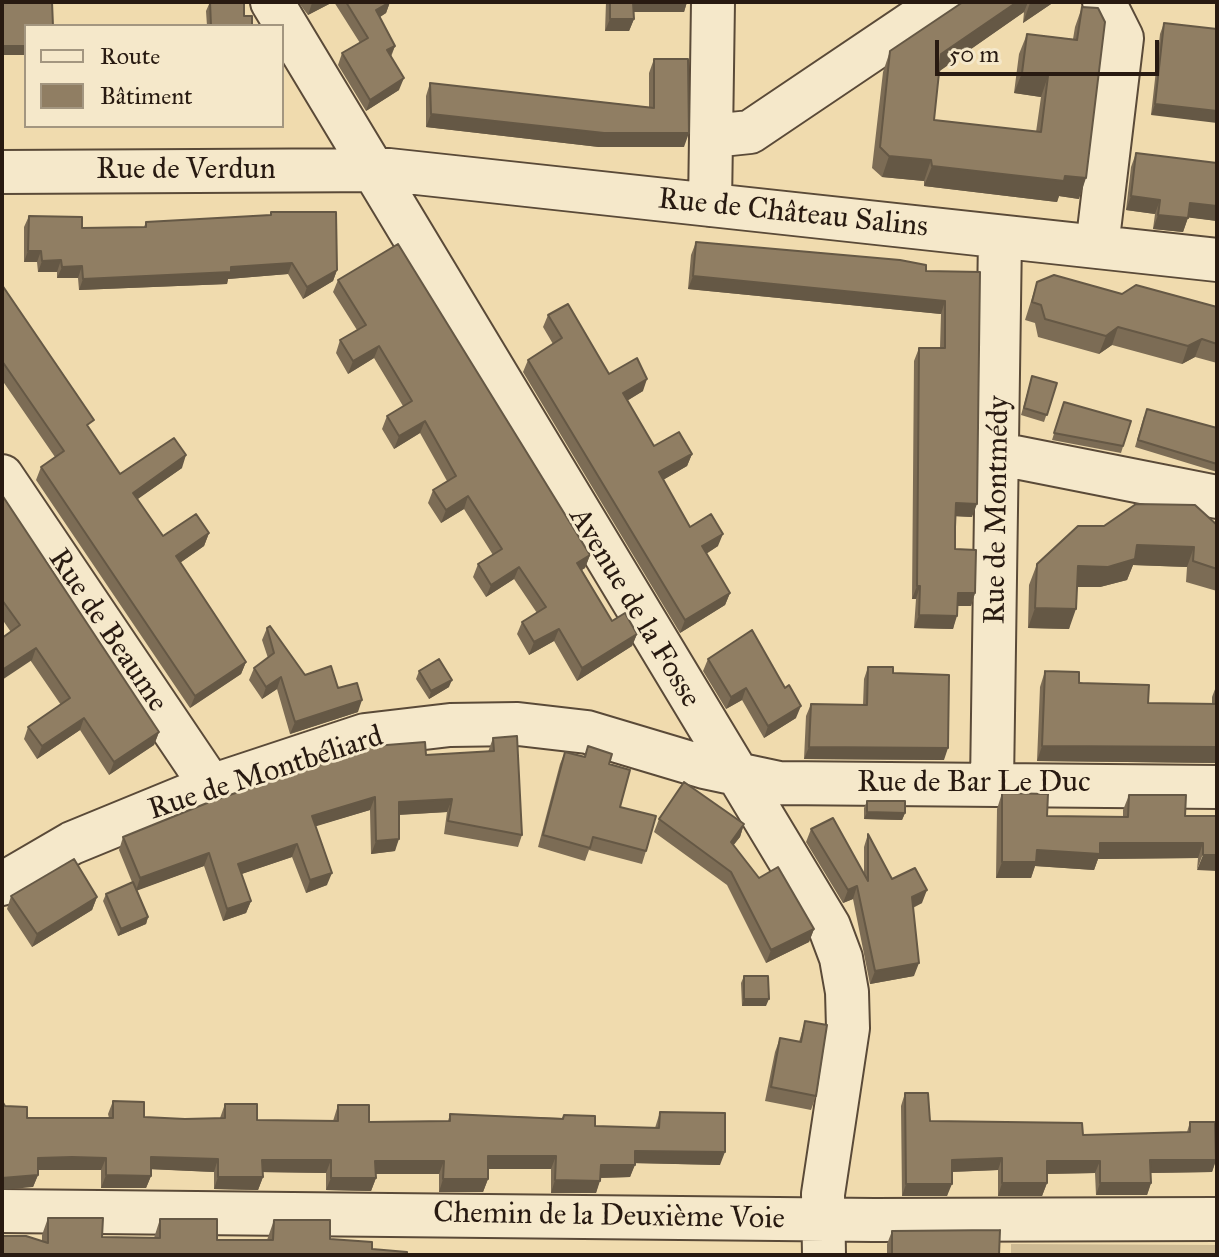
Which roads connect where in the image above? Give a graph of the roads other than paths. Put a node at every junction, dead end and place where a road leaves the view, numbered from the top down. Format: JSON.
{"nodes":[{"id":1,"x":272,"y":2,"type":"edge"},
{"id":2,"x":713,"y":2,"type":"edge"},
{"id":3,"x":943,"y":2,"type":"edge"},
{"id":4,"x":1104,"y":2,"type":"edge"},
{"id":5,"x":712,"y":136,"type":"junction"},
{"id":6,"x":370,"y":169,"type":"junction"},
{"id":7,"x":2,"y":172,"type":"edge"},
{"id":8,"x":710,"y":205,"type":"junction"},
{"id":9,"x":1000,"y":237,"type":"junction"},
{"id":10,"x":1097,"y":247,"type":"junction"},
{"id":11,"x":1217,"y":260,"type":"edge"},
{"id":12,"x":1000,"y":454,"type":"junction"},
{"id":13,"x":2,"y":476,"type":"edge"},
{"id":14,"x":1217,"y":497,"type":"edge"},
{"id":15,"x":732,"y":772,"type":"junction"},
{"id":16,"x":992,"y":783,"type":"junction"},
{"id":17,"x":211,"y":786,"type":"junction"},
{"id":18,"x":1217,"y":787,"type":"edge"},
{"id":19,"x":2,"y":884,"type":"edge"},
{"id":20,"x":2,"y":1211,"type":"edge"},
{"id":21,"x":1217,"y":1219,"type":"edge"},
{"id":22,"x":824,"y":1237,"type":"edge"}],
"edges":[{"from":1,"to":6,"type":"street","name":"Avenue de la Fosse"},
{"from":2,"to":5,"type":"street"},
{"from":3,"to":5,"type":"street"},
{"from":4,"to":10,"type":"street"},
{"from":5,"to":8,"type":"street"},
{"from":6,"to":7,"type":"street","name":"Rue de Verdun"},
{"from":6,"to":8,"type":"street","name":"Rue de Château Salins"},
{"from":6,"to":15,"type":"street","name":"Avenue de la Fosse"},
{"from":8,"to":9,"type":"street","name":"Rue de Château Salins"},
{"from":9,"to":10,"type":"street","name":"Rue de Château Salins"},
{"from":9,"to":12,"type":"street","name":"Rue de Montmédy"},
{"from":10,"to":11,"type":"street","name":"Rue de Château Salins"},
{"from":12,"to":14,"type":"street"},
{"from":12,"to":16,"type":"street","name":"Rue de Montmédy"},
{"from":13,"to":17,"type":"street","name":"Rue de Beaume"},
{"from":15,"to":16,"type":"street","name":"Rue de Bar Le Duc"},
{"from":15,"to":17,"type":"street","name":"Rue de Montbéliard"},
{"from":15,"to":22,"type":"street","name":"Avenue de la Fosse"},
{"from":16,"to":18,"type":"street","name":"Rue de Bar Le Duc"},
{"from":17,"to":19,"type":"street","name":"Rue de Montbéliard"},
{"from":20,"to":22,"type":"street","name":"Chemin de la Deuxième Voie"},
{"from":21,"to":22,"type":"street","name":"Chemin de la Deuxième Voie"}]}
